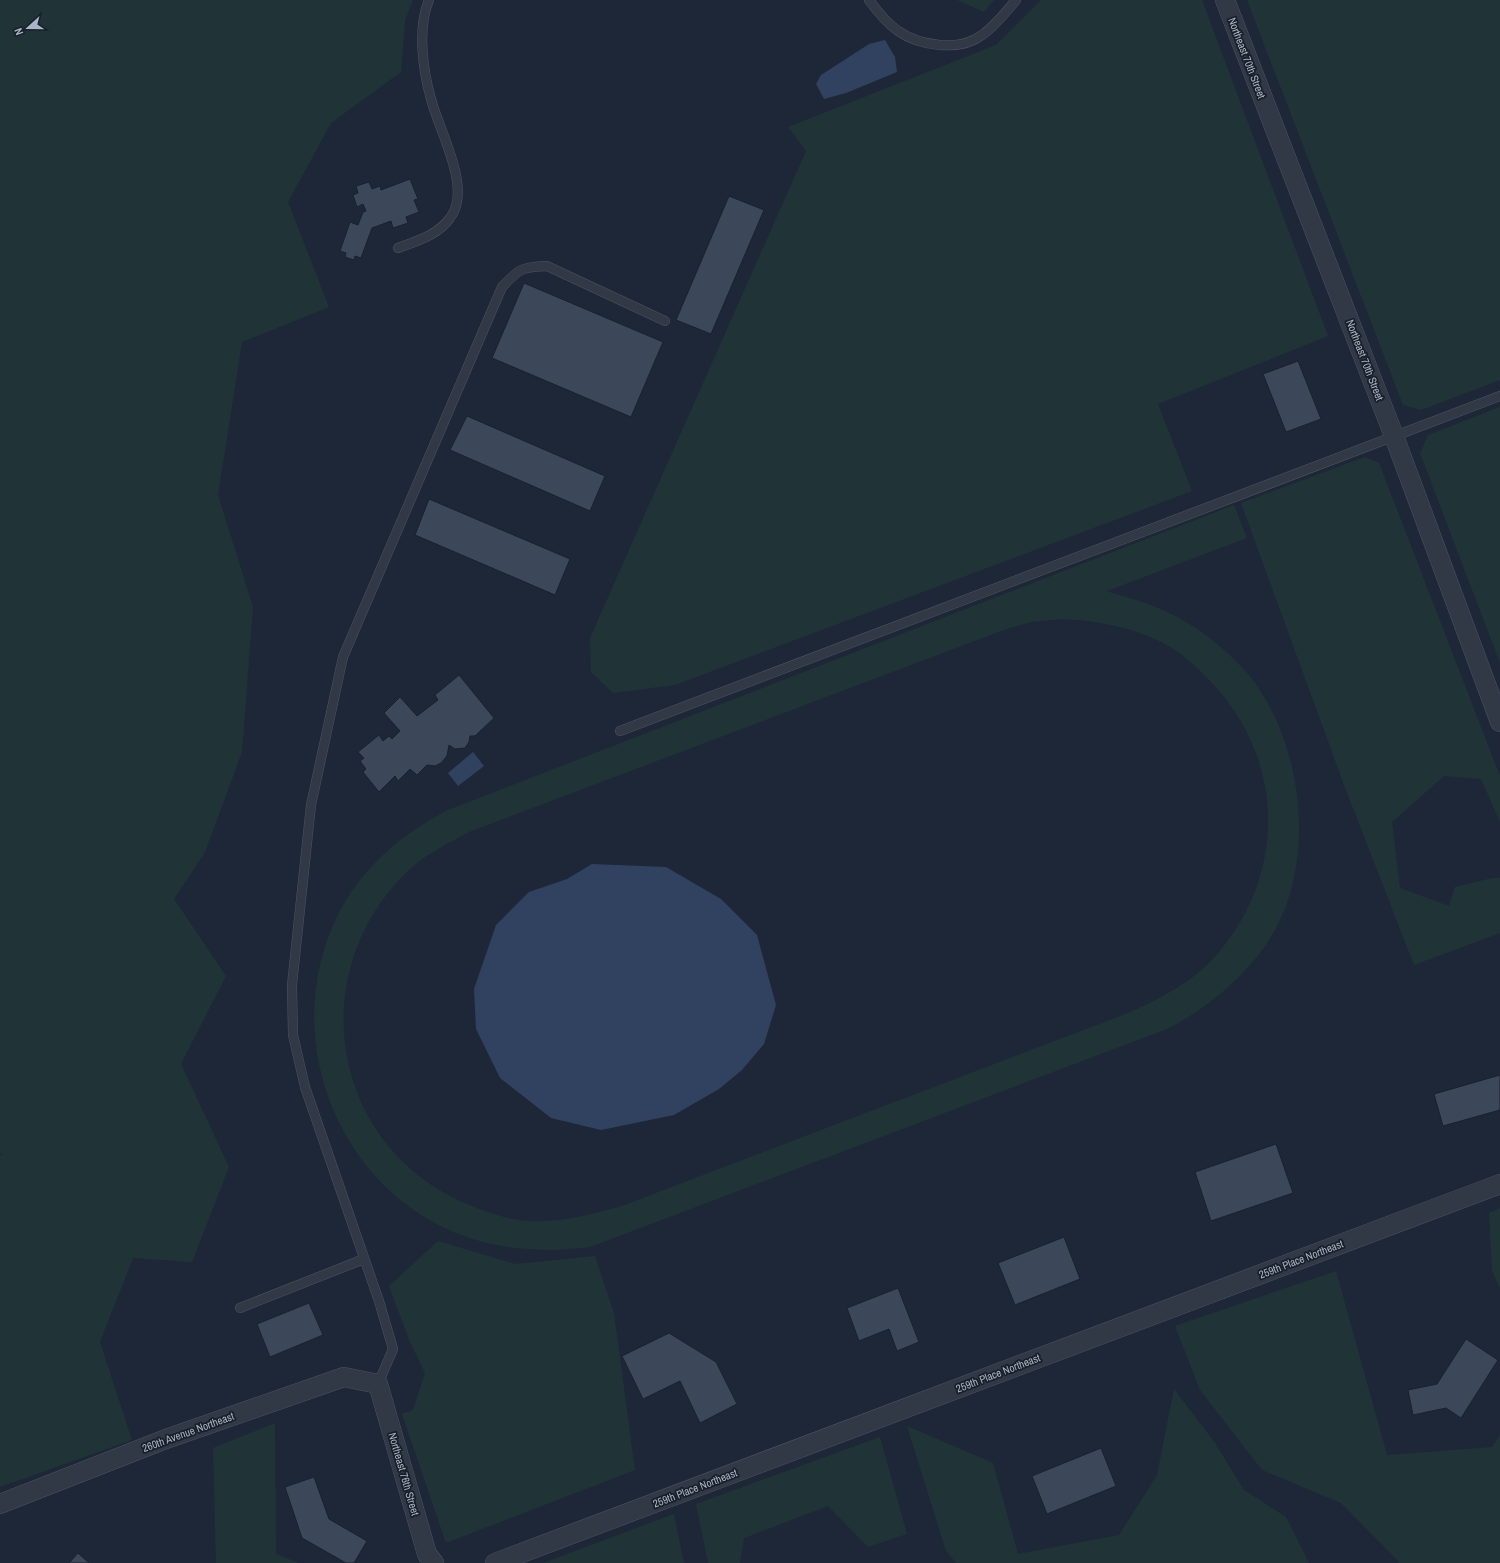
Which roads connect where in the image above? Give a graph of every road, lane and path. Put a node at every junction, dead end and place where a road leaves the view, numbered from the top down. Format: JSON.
{"nodes":[{"id":1,"x":429,"y":0,"type":"edge"},
{"id":2,"x":869,"y":0,"type":"edge"},
{"id":3,"x":1016,"y":0,"type":"edge"},
{"id":4,"x":1225,"y":0,"type":"edge"},
{"id":5,"x":398,"y":248,"type":"dead end"},
{"id":6,"x":665,"y":321,"type":"dead end"},
{"id":7,"x":1500,"y":396,"type":"edge"},
{"id":8,"x":1394,"y":436,"type":"junction"},
{"id":9,"x":1500,"y":722,"type":"edge"},
{"id":10,"x":620,"y":731,"type":"dead end"},
{"id":11,"x":1500,"y":1184,"type":"edge"},
{"id":12,"x":364,"y":1259,"type":"junction"},
{"id":13,"x":240,"y":1308,"type":"dead end"},
{"id":14,"x":378,"y":1384,"type":"junction"},
{"id":15,"x":0,"y":1504,"type":"edge"},
{"id":16,"x":434,"y":1563,"type":"edge"},
{"id":17,"x":495,"y":1563,"type":"edge"}],
"edges":[{"from":1,"to":5,"type":"lane"},
{"from":2,"to":3,"type":"lane"},
{"from":4,"to":8,"type":"street","name":"Northeast 70th Street"},
{"from":6,"to":12,"type":"lane"},
{"from":7,"to":8,"type":"lane"},
{"from":8,"to":9,"type":"street","name":"Northeast 70th Street"},
{"from":8,"to":10,"type":"lane"},
{"from":11,"to":17,"type":"street","name":"259th Place Northeast"},
{"from":12,"to":13,"type":"lane"},
{"from":12,"to":14,"type":"lane"},
{"from":14,"to":15,"type":"street","name":"260th Avenue Northeast"},
{"from":14,"to":16,"type":"street","name":"Northeast 76th Street"}]}
